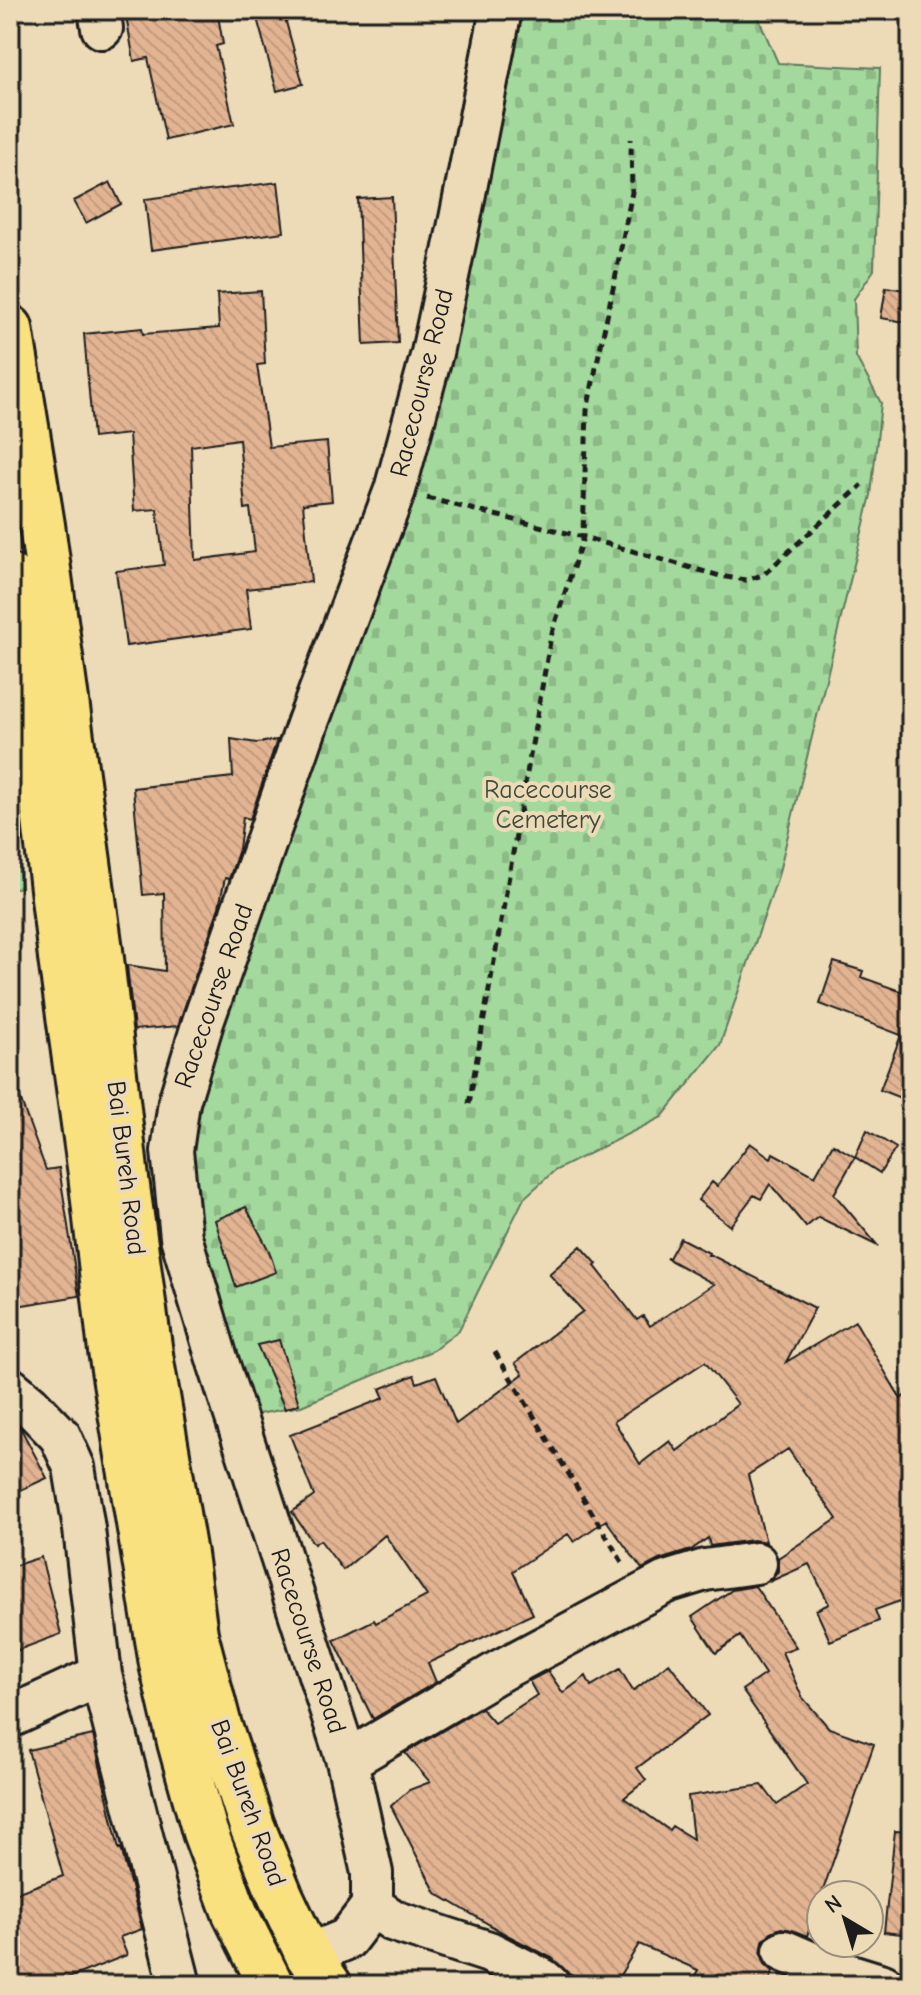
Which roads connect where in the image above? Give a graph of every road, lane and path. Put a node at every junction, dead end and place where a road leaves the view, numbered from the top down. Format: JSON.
{"nodes":[{"id":1,"x":501,"y":10,"type":"edge"},
{"id":2,"x":631,"y":139,"type":"dead end"},
{"id":3,"x":10,"y":328,"type":"edge"},
{"id":4,"x":862,"y":485,"type":"dead end"},
{"id":5,"x":395,"y":490,"type":"junction"},
{"id":6,"x":583,"y":537,"type":"junction"},
{"id":7,"x":10,"y":577,"type":"edge"},
{"id":8,"x":469,"y":1104,"type":"dead end"},
{"id":9,"x":495,"y":1352,"type":"dead end"},
{"id":10,"x":10,"y":1388,"type":"edge"},
{"id":11,"x":756,"y":1563,"type":"dead end"},
{"id":12,"x":642,"y":1595,"type":"junction"},
{"id":13,"x":101,"y":1675,"type":"junction"},
{"id":14,"x":10,"y":1717,"type":"edge"},
{"id":15,"x":347,"y":1761,"type":"junction"},
{"id":16,"x":372,"y":1906,"type":"junction"},
{"id":17,"x":784,"y":1951,"type":"dead end"},
{"id":18,"x":319,"y":1970,"type":"edge"},
{"id":19,"x":180,"y":1985,"type":"edge"},
{"id":20,"x":271,"y":1985,"type":"edge"},
{"id":21,"x":549,"y":1985,"type":"edge"},
{"id":22,"x":883,"y":1985,"type":"edge"}],
"edges":[{"from":1,"to":5,"type":"street","name":"Racecourse Road"},
{"from":2,"to":6,"type":"path"},
{"from":3,"to":18,"type":"highway","name":"Bai Bureh Road"},
{"from":4,"to":6,"type":"path"},
{"from":5,"to":6,"type":"path"},
{"from":5,"to":15,"type":"street","name":"Racecourse Road"},
{"from":6,"to":8,"type":"path"},
{"from":7,"to":20,"type":"highway"},
{"from":9,"to":12,"type":"path"},
{"from":10,"to":13,"type":"street"},
{"from":11,"to":12,"type":"street"},
{"from":12,"to":15,"type":"street"},
{"from":13,"to":14,"type":"street"},
{"from":13,"to":19,"type":"street"},
{"from":15,"to":16,"type":"street","name":"Racecourse Road"},
{"from":16,"to":18,"type":"street"},
{"from":16,"to":21,"type":"street"},
{"from":17,"to":22,"type":"street"}]}
